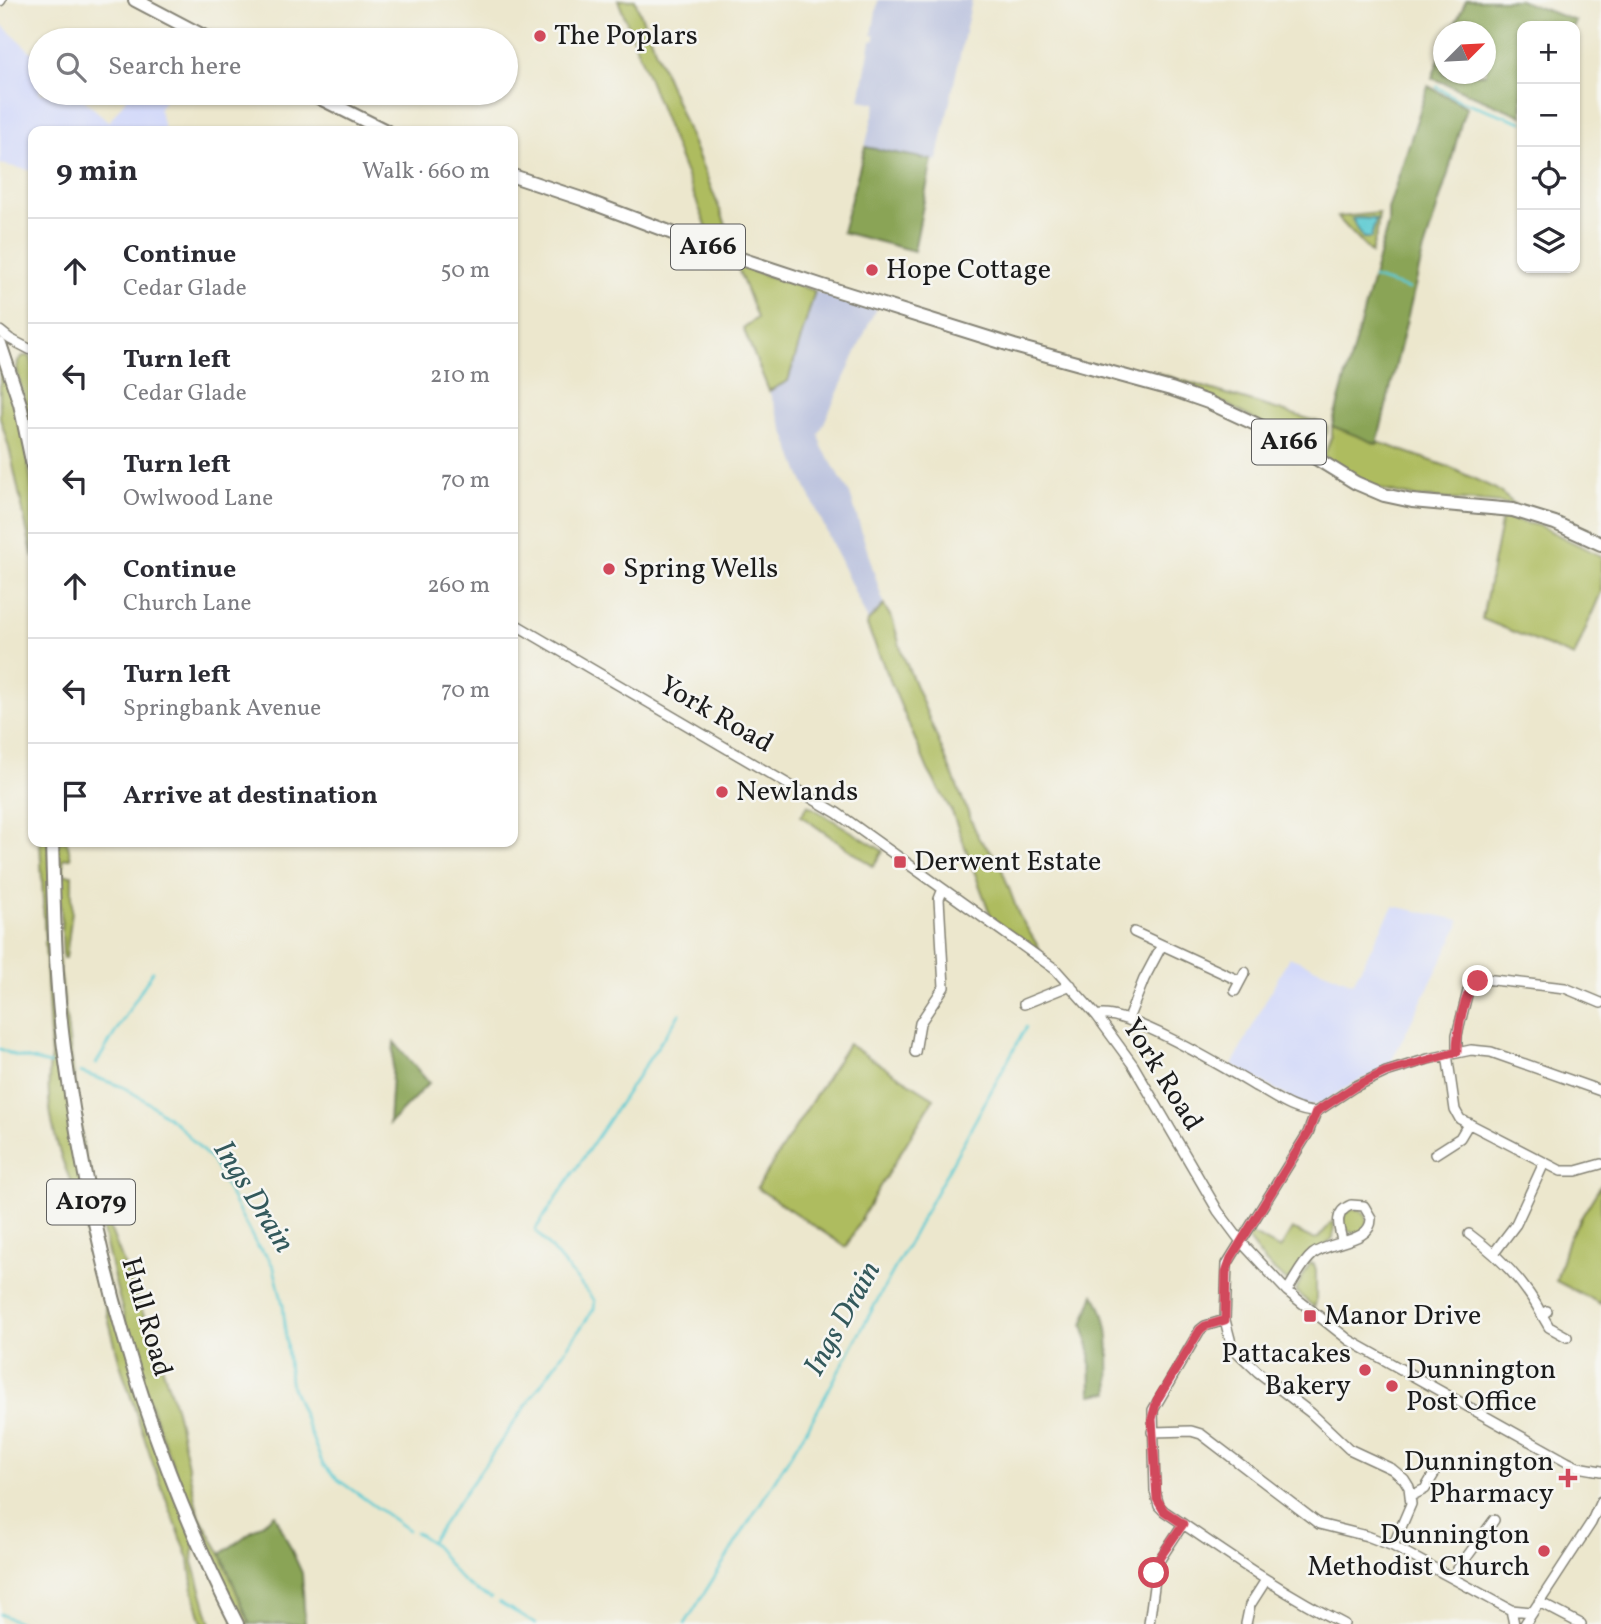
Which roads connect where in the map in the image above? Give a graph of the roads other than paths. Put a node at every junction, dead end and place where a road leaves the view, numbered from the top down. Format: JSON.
{"nodes":[{"id":1,"x":135,"y":0,"type":"edge"},
{"id":2,"x":189,"y":28,"type":"edge"},
{"id":3,"x":334,"y":105,"type":"edge"},
{"id":4,"x":376,"y":126,"type":"edge"},
{"id":5,"x":518,"y":178,"type":"edge"},
{"id":6,"x":0,"y":331,"type":"edge"},
{"id":7,"x":0,"y":344,"type":"edge"},
{"id":8,"x":28,"y":348,"type":"edge"},
{"id":9,"x":28,"y":351,"type":"edge"},
{"id":10,"x":5,"y":357,"type":"junction"},
{"id":11,"x":28,"y":442,"type":"edge"},
{"id":12,"x":1601,"y":544,"type":"edge"},
{"id":13,"x":518,"y":626,"type":"edge"},
{"id":14,"x":52,"y":847,"type":"edge"},
{"id":15,"x":943,"y":889,"type":"junction"},
{"id":16,"x":1134,"y":932,"type":"dead end"},
{"id":17,"x":1162,"y":945,"type":"junction"},
{"id":18,"x":1245,"y":972,"type":"dead end"},
{"id":19,"x":1240,"y":982,"type":"junction"},
{"id":20,"x":1071,"y":985,"type":"junction"},
{"id":21,"x":1235,"y":991,"type":"dead end"},
{"id":22,"x":1601,"y":1003,"type":"edge"},
{"id":23,"x":1024,"y":1004,"type":"dead end"},
{"id":24,"x":1097,"y":1016,"type":"junction"},
{"id":25,"x":1128,"y":1019,"type":"junction"},
{"id":26,"x":915,"y":1052,"type":"dead end"},
{"id":27,"x":1452,"y":1053,"type":"junction"},
{"id":28,"x":1601,"y":1091,"type":"edge"},
{"id":29,"x":1316,"y":1112,"type":"junction"},
{"id":30,"x":1469,"y":1124,"type":"junction"},
{"id":31,"x":1435,"y":1154,"type":"dead end"},
{"id":32,"x":1544,"y":1163,"type":"junction"},
{"id":33,"x":1601,"y":1164,"type":"edge"},
{"id":34,"x":1469,"y":1234,"type":"dead end"},
{"id":35,"x":1342,"y":1240,"type":"junction"},
{"id":36,"x":1242,"y":1242,"type":"junction"},
{"id":37,"x":1494,"y":1253,"type":"junction"},
{"id":38,"x":1287,"y":1291,"type":"junction"},
{"id":39,"x":1225,"y":1320,"type":"junction"},
{"id":40,"x":1567,"y":1337,"type":"dead end"},
{"id":41,"x":1152,"y":1432,"type":"junction"},
{"id":42,"x":1601,"y":1471,"type":"edge"},
{"id":43,"x":1434,"y":1474,"type":"dead end"},
{"id":44,"x":1411,"y":1496,"type":"junction"},
{"id":45,"x":1601,"y":1501,"type":"edge"},
{"id":46,"x":1494,"y":1520,"type":"dead end"},
{"id":47,"x":1183,"y":1524,"type":"junction"},
{"id":48,"x":1393,"y":1546,"type":"junction"},
{"id":49,"x":1452,"y":1577,"type":"junction"},
{"id":50,"x":1266,"y":1580,"type":"junction"},
{"id":51,"x":1539,"y":1602,"type":"junction"},
{"id":52,"x":1511,"y":1611,"type":"junction"},
{"id":53,"x":1532,"y":1612,"type":"junction"},
{"id":54,"x":1569,"y":1621,"type":"edge"},
{"id":55,"x":1338,"y":1623,"type":"edge"},
{"id":56,"x":237,"y":1624,"type":"edge"},
{"id":57,"x":1149,"y":1624,"type":"edge"},
{"id":58,"x":1246,"y":1624,"type":"edge"},
{"id":59,"x":1514,"y":1624,"type":"edge"},
{"id":60,"x":1525,"y":1624,"type":"edge"},
{"id":61,"x":1581,"y":1624,"type":"edge"}],
"edges":[{"from":1,"to":2,"type":"highway"},
{"from":3,"to":4,"type":"highway"},
{"from":5,"to":12,"type":"highway","number":"A166"},
{"from":6,"to":8,"type":"street"},
{"from":7,"to":10,"type":"highway"},
{"from":9,"to":10,"type":"street"},
{"from":10,"to":11,"type":"highway"},
{"from":13,"to":15,"type":"street","name":"York Road"},
{"from":14,"to":56,"type":"highway","name":"Hull Road","number":"A1079"},
{"from":15,"to":20,"type":"street","name":"York Road"},
{"from":15,"to":26,"type":"street"},
{"from":16,"to":17,"type":"street"},
{"from":17,"to":19,"type":"street"},
{"from":17,"to":25,"type":"street"},
{"from":18,"to":19,"type":"street"},
{"from":19,"to":21,"type":"street"},
{"from":20,"to":23,"type":"street"},
{"from":20,"to":24,"type":"street","name":"York Road"},
{"from":22,"to":27,"type":"street"},
{"from":24,"to":25,"type":"street"},
{"from":24,"to":36,"type":"street","name":"York Road"},
{"from":25,"to":29,"type":"street"},
{"from":27,"to":28,"type":"street"},
{"from":27,"to":29,"type":"street"},
{"from":27,"to":30,"type":"street"},
{"from":29,"to":36,"type":"street"},
{"from":30,"to":31,"type":"street"},
{"from":30,"to":32,"type":"street"},
{"from":32,"to":33,"type":"street"},
{"from":32,"to":37,"type":"street"},
{"from":34,"to":37,"type":"street"},
{"from":35,"to":35,"type":"street"},
{"from":35,"to":38,"type":"street"},
{"from":36,"to":38,"type":"street","name":"York Road"},
{"from":36,"to":39,"type":"street"},
{"from":37,"to":40,"type":"street"},
{"from":38,"to":42,"type":"street","name":"York Road"},
{"from":39,"to":41,"type":"street"},
{"from":39,"to":44,"type":"street"},
{"from":41,"to":47,"type":"street"},
{"from":41,"to":48,"type":"street"},
{"from":43,"to":44,"type":"street"},
{"from":44,"to":48,"type":"street"},
{"from":45,"to":51,"type":"street"},
{"from":46,"to":49,"type":"street"},
{"from":47,"to":50,"type":"street"},
{"from":47,"to":57,"type":"street"},
{"from":48,"to":49,"type":"street"},
{"from":49,"to":52,"type":"street"},
{"from":50,"to":55,"type":"street"},
{"from":50,"to":58,"type":"street"},
{"from":51,"to":53,"type":"street"},
{"from":51,"to":54,"type":"street"},
{"from":52,"to":53,"type":"street"},
{"from":52,"to":59,"type":"street"},
{"from":53,"to":60,"type":"street"},
{"from":54,"to":61,"type":"street"}]}
